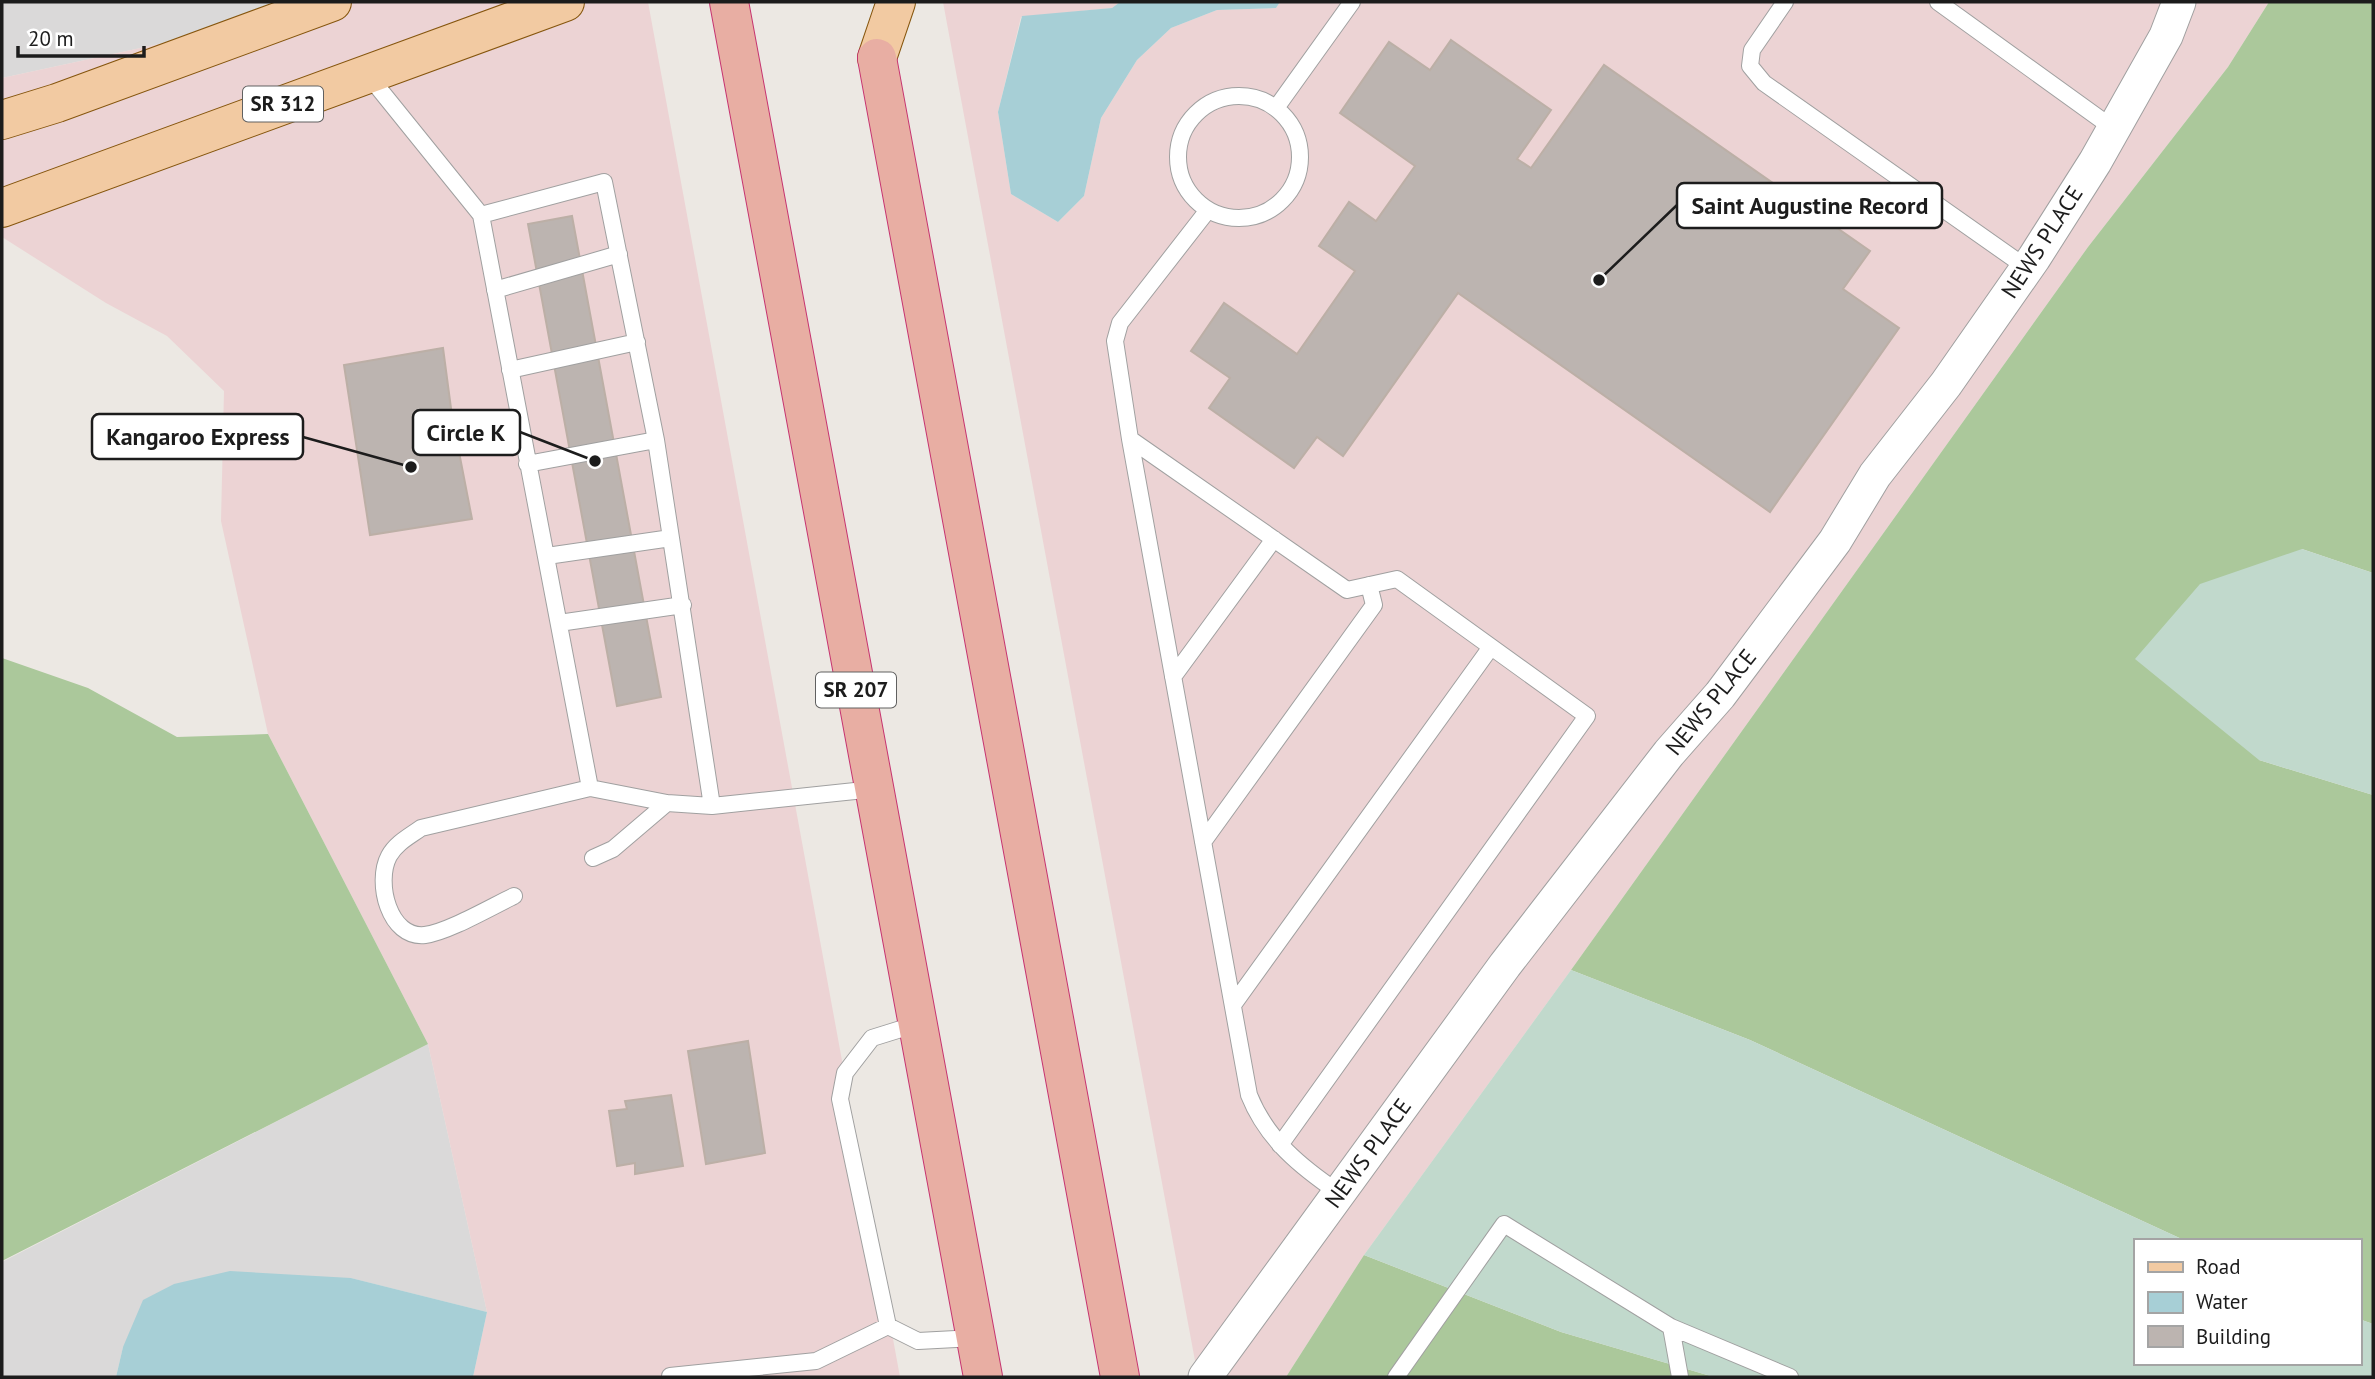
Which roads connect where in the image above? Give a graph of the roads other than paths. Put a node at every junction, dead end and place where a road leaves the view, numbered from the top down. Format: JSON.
{"nodes":[{"id":1,"x":332,"y":2,"type":"edge"},
{"id":2,"x":565,"y":2,"type":"edge"},
{"id":3,"x":729,"y":2,"type":"edge"},
{"id":4,"x":866,"y":2,"type":"edge"},
{"id":5,"x":896,"y":2,"type":"edge"},
{"id":6,"x":1352,"y":2,"type":"edge"},
{"id":7,"x":1785,"y":2,"type":"edge"},
{"id":8,"x":1938,"y":2,"type":"edge"},
{"id":9,"x":2179,"y":2,"type":"edge"},
{"id":10,"x":877,"y":58,"type":"junction"},
{"id":11,"x":367,"y":74,"type":"junction"},
{"id":12,"x":1276,"y":108,"type":"junction"},
{"id":13,"x":2,"y":120,"type":"edge"},
{"id":14,"x":2114,"y":129,"type":"junction"},
{"id":15,"x":2,"y":208,"type":"edge"},
{"id":16,"x":1208,"y":210,"type":"junction"},
{"id":17,"x":481,"y":215,"type":"junction"},
{"id":18,"x":619,"y":254,"type":"junction"},
{"id":19,"x":2027,"y":268,"type":"junction"},
{"id":20,"x":495,"y":290,"type":"junction"},
{"id":21,"x":637,"y":342,"type":"junction"},
{"id":22,"x":510,"y":370,"type":"junction"},
{"id":23,"x":1130,"y":439,"type":"junction"},
{"id":24,"x":656,"y":440,"type":"junction"},
{"id":25,"x":527,"y":464,"type":"junction"},
{"id":26,"x":671,"y":538,"type":"junction"},
{"id":27,"x":1274,"y":539,"type":"junction"},
{"id":28,"x":547,"y":556,"type":"junction"},
{"id":29,"x":1369,"y":585,"type":"junction"},
{"id":30,"x":683,"y":605,"type":"junction"},
{"id":31,"x":559,"y":623,"type":"junction"},
{"id":32,"x":1491,"y":648,"type":"junction"},
{"id":33,"x":1173,"y":677,"type":"junction"},
{"id":34,"x":590,"y":788,"type":"junction"},
{"id":35,"x":874,"y":789,"type":"junction"},
{"id":36,"x":667,"y":803,"type":"junction"},
{"id":37,"x":712,"y":806,"type":"junction"},
{"id":38,"x":1203,"y":842,"type":"junction"},
{"id":39,"x":593,"y":858,"type":"dead end"},
{"id":40,"x":514,"y":896,"type":"dead end"},
{"id":41,"x":1233,"y":1005,"type":"junction"},
{"id":42,"x":917,"y":1024,"type":"junction"},
{"id":43,"x":1280,"y":1145,"type":"junction"},
{"id":44,"x":1339,"y":1194,"type":"junction"},
{"id":45,"x":888,"y":1326,"type":"junction"},
{"id":46,"x":1671,"y":1327,"type":"junction"},
{"id":47,"x":975,"y":1338,"type":"junction"},
{"id":48,"x":670,"y":1376,"type":"edge"},
{"id":49,"x":983,"y":1377,"type":"edge"},
{"id":50,"x":1120,"y":1377,"type":"edge"},
{"id":51,"x":1205,"y":1377,"type":"edge"},
{"id":52,"x":1396,"y":1377,"type":"edge"},
{"id":53,"x":1680,"y":1377,"type":"edge"},
{"id":54,"x":1790,"y":1377,"type":"edge"}],
"edges":[{"from":1,"to":13,"type":"main road"},
{"from":2,"to":11,"type":"main road","number":"SR 312"},
{"from":3,"to":35,"type":"highway","number":"SR 207"},
{"from":4,"to":10,"type":"main road"},
{"from":5,"to":10,"type":"main road"},
{"from":6,"to":12,"type":"lane"},
{"from":7,"to":19,"type":"lane"},
{"from":8,"to":14,"type":"lane"},
{"from":9,"to":14,"type":"street","name":"NEWS PLACE"},
{"from":10,"to":50,"type":"highway"},
{"from":11,"to":15,"type":"main road","number":"SR 312"},
{"from":11,"to":17,"type":"lane"},
{"from":12,"to":16,"type":"lane"},
{"from":12,"to":16,"type":"lane"},
{"from":14,"to":19,"type":"street","name":"NEWS PLACE"},
{"from":16,"to":23,"type":"lane"},
{"from":17,"to":18,"type":"lane"},
{"from":17,"to":20,"type":"lane"},
{"from":18,"to":20,"type":"lane"},
{"from":18,"to":21,"type":"lane"},
{"from":19,"to":44,"type":"street","name":"NEWS PLACE"},
{"from":20,"to":22,"type":"lane"},
{"from":21,"to":22,"type":"lane"},
{"from":21,"to":24,"type":"lane"},
{"from":22,"to":25,"type":"lane"},
{"from":23,"to":27,"type":"lane"},
{"from":23,"to":33,"type":"lane"},
{"from":24,"to":25,"type":"lane"},
{"from":24,"to":26,"type":"lane"},
{"from":25,"to":28,"type":"lane"},
{"from":26,"to":28,"type":"lane"},
{"from":26,"to":30,"type":"lane"},
{"from":27,"to":29,"type":"lane"},
{"from":27,"to":33,"type":"lane"},
{"from":28,"to":31,"type":"lane"},
{"from":29,"to":32,"type":"lane"},
{"from":29,"to":38,"type":"lane"},
{"from":30,"to":31,"type":"lane"},
{"from":30,"to":37,"type":"lane"},
{"from":31,"to":34,"type":"lane"},
{"from":32,"to":41,"type":"lane"},
{"from":32,"to":43,"type":"lane"},
{"from":33,"to":38,"type":"lane"},
{"from":34,"to":36,"type":"lane"},
{"from":34,"to":40,"type":"lane"},
{"from":35,"to":37,"type":"lane"},
{"from":35,"to":42,"type":"highway","number":"SR 207"},
{"from":36,"to":37,"type":"lane"},
{"from":36,"to":39,"type":"lane"},
{"from":38,"to":41,"type":"lane"},
{"from":41,"to":43,"type":"lane"},
{"from":42,"to":45,"type":"lane"},
{"from":42,"to":47,"type":"highway","number":"SR 207"},
{"from":43,"to":44,"type":"lane"},
{"from":44,"to":51,"type":"street","name":"NEWS PLACE"},
{"from":45,"to":47,"type":"lane"},
{"from":45,"to":48,"type":"lane"},
{"from":46,"to":52,"type":"lane"},
{"from":46,"to":53,"type":"lane"},
{"from":46,"to":54,"type":"lane"},
{"from":47,"to":49,"type":"highway","number":"SR 207"}]}
